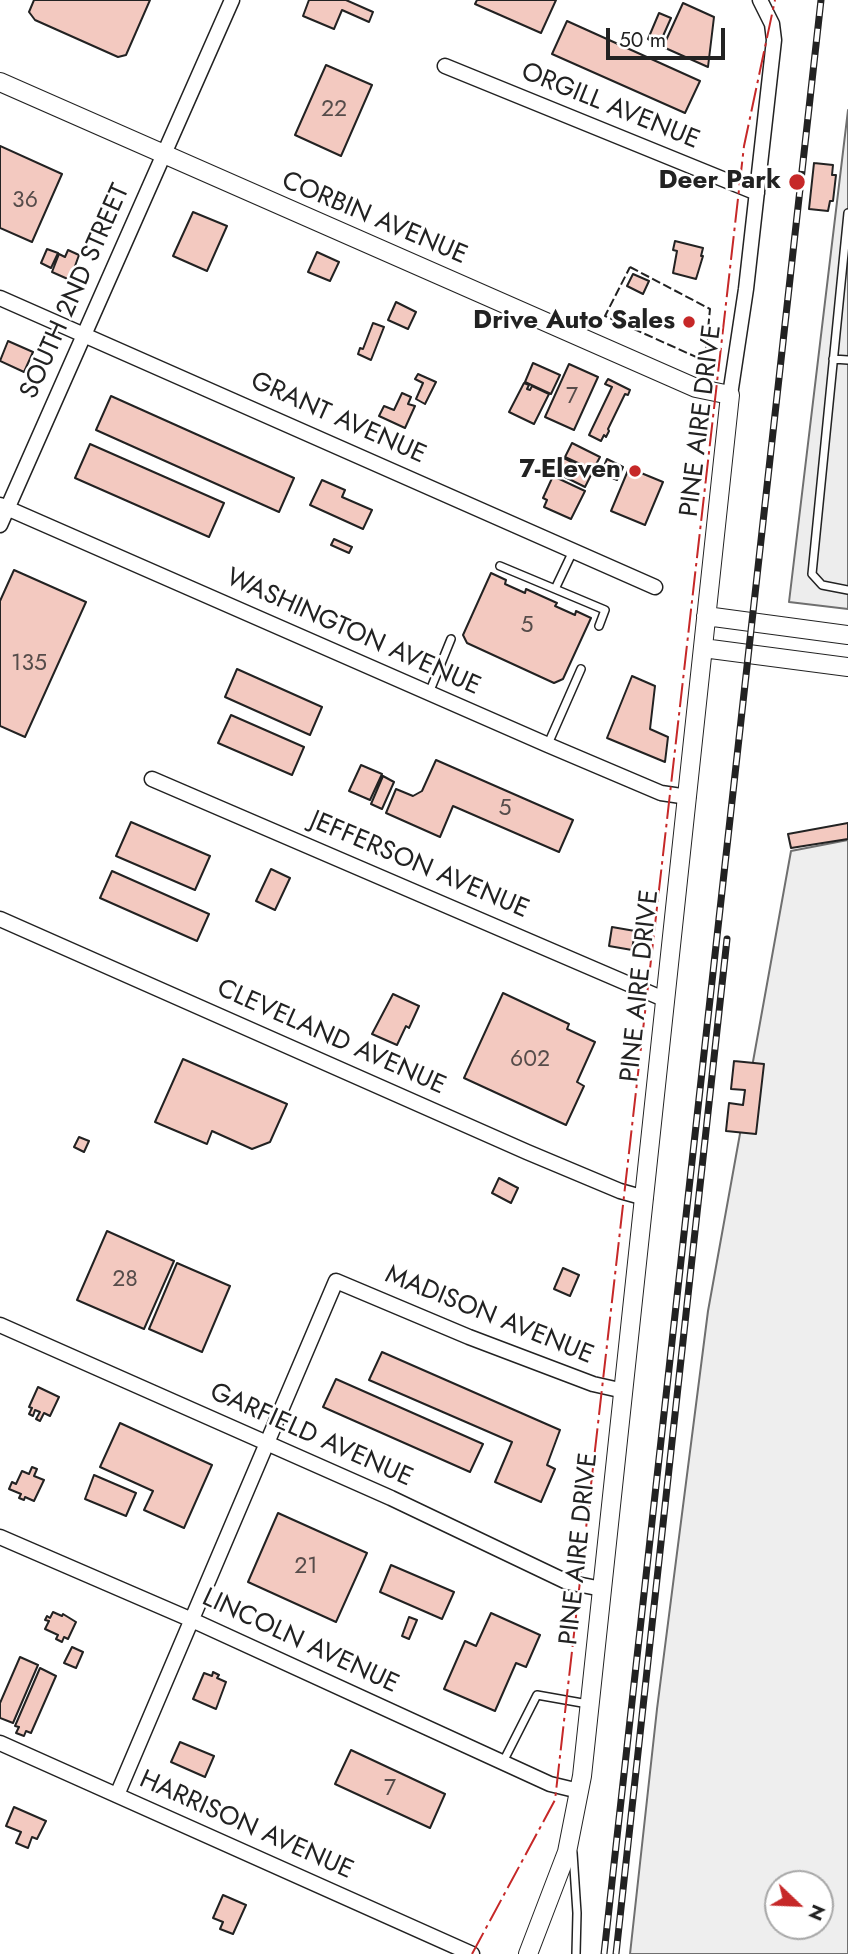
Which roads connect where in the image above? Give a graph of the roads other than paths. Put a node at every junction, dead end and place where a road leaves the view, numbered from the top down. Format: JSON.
{"nodes":[{"id":1,"x":232,"y":0,"type":"edge"},
{"id":2,"x":760,"y":0,"type":"edge"},
{"id":3,"x":445,"y":66,"type":"dead end"},
{"id":4,"x":0,"y":82,"type":"edge"},
{"id":5,"x":163,"y":155,"type":"junction"},
{"id":6,"x":757,"y":193,"type":"junction"},
{"id":7,"x":848,"y":213,"type":"edge"},
{"id":8,"x":0,"y":298,"type":"edge"},
{"id":9,"x":83,"y":335,"type":"junction"},
{"id":10,"x":833,"y":359,"type":"junction"},
{"id":11,"x":848,"y":360,"type":"edge"},
{"id":12,"x":730,"y":395,"type":"junction"},
{"id":13,"x":4,"y":507,"type":"edge"},
{"id":14,"x":0,"y":526,"type":"edge"},
{"id":15,"x":573,"y":551,"type":"junction"},
{"id":16,"x":500,"y":566,"type":"dead end"},
{"id":17,"x":655,"y":587,"type":"dead end"},
{"id":18,"x":555,"y":589,"type":"junction"},
{"id":19,"x":848,"y":590,"type":"edge"},
{"id":20,"x":706,"y":616,"type":"junction"},
{"id":21,"x":599,"y":626,"type":"dead end"},
{"id":22,"x":848,"y":635,"type":"edge"},
{"id":23,"x":451,"y":639,"type":"dead end"},
{"id":24,"x":703,"y":648,"type":"junction"},
{"id":25,"x":848,"y":667,"type":"edge"},
{"id":26,"x":580,"y":669,"type":"dead end"},
{"id":27,"x":429,"y":693,"type":"junction"},
{"id":28,"x":548,"y":745,"type":"junction"},
{"id":29,"x":152,"y":779,"type":"dead end"},
{"id":30,"x":688,"y":797,"type":"junction"},
{"id":31,"x":0,"y":919,"type":"edge"},
{"id":32,"x":666,"y":1000,"type":"junction"},
{"id":33,"x":645,"y":1198,"type":"junction"},
{"id":34,"x":0,"y":1325,"type":"edge"},
{"id":35,"x":624,"y":1391,"type":"junction"},
{"id":36,"x":267,"y":1444,"type":"junction"},
{"id":37,"x":0,"y":1537,"type":"edge"},
{"id":38,"x":602,"y":1589,"type":"junction"},
{"id":39,"x":192,"y":1620,"type":"junction"},
{"id":40,"x":589,"y":1704,"type":"junction"},
{"id":41,"x":0,"y":1743,"type":"edge"},
{"id":42,"x":503,"y":1763,"type":"junction"},
{"id":43,"x":579,"y":1791,"type":"junction"},
{"id":44,"x":117,"y":1796,"type":"junction"},
{"id":45,"x":572,"y":1834,"type":"junction"},
{"id":46,"x":467,"y":1953,"type":"edge"},
{"id":47,"x":528,"y":1954,"type":"edge"},
{"id":48,"x":576,"y":1954,"type":"edge"}],
"edges":[{"from":1,"to":5,"type":"street","name":"SOUTH 2ND STREET"},
{"from":2,"to":6,"type":"street","name":"PINE AIRE DRIVE"},
{"from":3,"to":6,"type":"street","name":"ORGILL AVENUE"},
{"from":4,"to":5,"type":"street","name":"CORBIN AVENUE"},
{"from":5,"to":9,"type":"street","name":"SOUTH 2ND STREET"},
{"from":5,"to":12,"type":"street","name":"CORBIN AVENUE"},
{"from":6,"to":12,"type":"street","name":"PINE AIRE DRIVE"},
{"from":7,"to":10,"type":"lane"},
{"from":8,"to":9,"type":"street","name":"GRANT AVENUE"},
{"from":9,"to":13,"type":"street","name":"SOUTH 2ND STREET"},
{"from":9,"to":15,"type":"street","name":"GRANT AVENUE"},
{"from":10,"to":11,"type":"lane"},
{"from":10,"to":19,"type":"lane"},
{"from":12,"to":20,"type":"street","name":"PINE AIRE DRIVE"},
{"from":13,"to":14,"type":"street","name":"SOUTH 2ND STREET"},
{"from":13,"to":27,"type":"street","name":"WASHINGTON AVENUE"},
{"from":15,"to":17,"type":"street","name":"GRANT AVENUE"},
{"from":15,"to":18,"type":"lane"},
{"from":16,"to":18,"type":"lane"},
{"from":18,"to":21,"type":"lane"},
{"from":20,"to":22,"type":"street"},
{"from":20,"to":24,"type":"street","name":"PINE AIRE DRIVE"},
{"from":23,"to":27,"type":"lane"},
{"from":24,"to":25,"type":"street"},
{"from":24,"to":30,"type":"street","name":"PINE AIRE DRIVE"},
{"from":26,"to":28,"type":"lane"},
{"from":27,"to":28,"type":"street","name":"WASHINGTON AVENUE"},
{"from":28,"to":30,"type":"street","name":"WASHINGTON AVENUE"},
{"from":29,"to":32,"type":"street","name":"JEFFERSON AVENUE"},
{"from":30,"to":32,"type":"street","name":"PINE AIRE DRIVE"},
{"from":31,"to":33,"type":"street","name":"CLEVELAND AVENUE"},
{"from":32,"to":33,"type":"street","name":"PINE AIRE DRIVE"},
{"from":33,"to":35,"type":"street","name":"PINE AIRE DRIVE"},
{"from":34,"to":36,"type":"street","name":"GARFIELD AVENUE"},
{"from":35,"to":36,"type":"street","name":"MADISON AVENUE"},
{"from":35,"to":38,"type":"street","name":"PINE AIRE DRIVE"},
{"from":36,"to":38,"type":"street","name":"GARFIELD AVENUE"},
{"from":36,"to":39,"type":"street"},
{"from":37,"to":39,"type":"street","name":"LINCOLN AVENUE"},
{"from":38,"to":40,"type":"street","name":"PINE AIRE DRIVE"},
{"from":39,"to":42,"type":"street","name":"LINCOLN AVENUE"},
{"from":39,"to":44,"type":"street"},
{"from":40,"to":42,"type":"lane"},
{"from":40,"to":43,"type":"street","name":"PINE AIRE DRIVE"},
{"from":41,"to":44,"type":"street","name":"HARRISON AVENUE"},
{"from":42,"to":43,"type":"street","name":"LINCOLN AVENUE"},
{"from":43,"to":45,"type":"street","name":"PINE AIRE DRIVE"},
{"from":44,"to":46,"type":"street","name":"HARRISON AVENUE"},
{"from":45,"to":47,"type":"street","name":"PINE AIRE DRIVE"},
{"from":45,"to":48,"type":"lane"}]}
